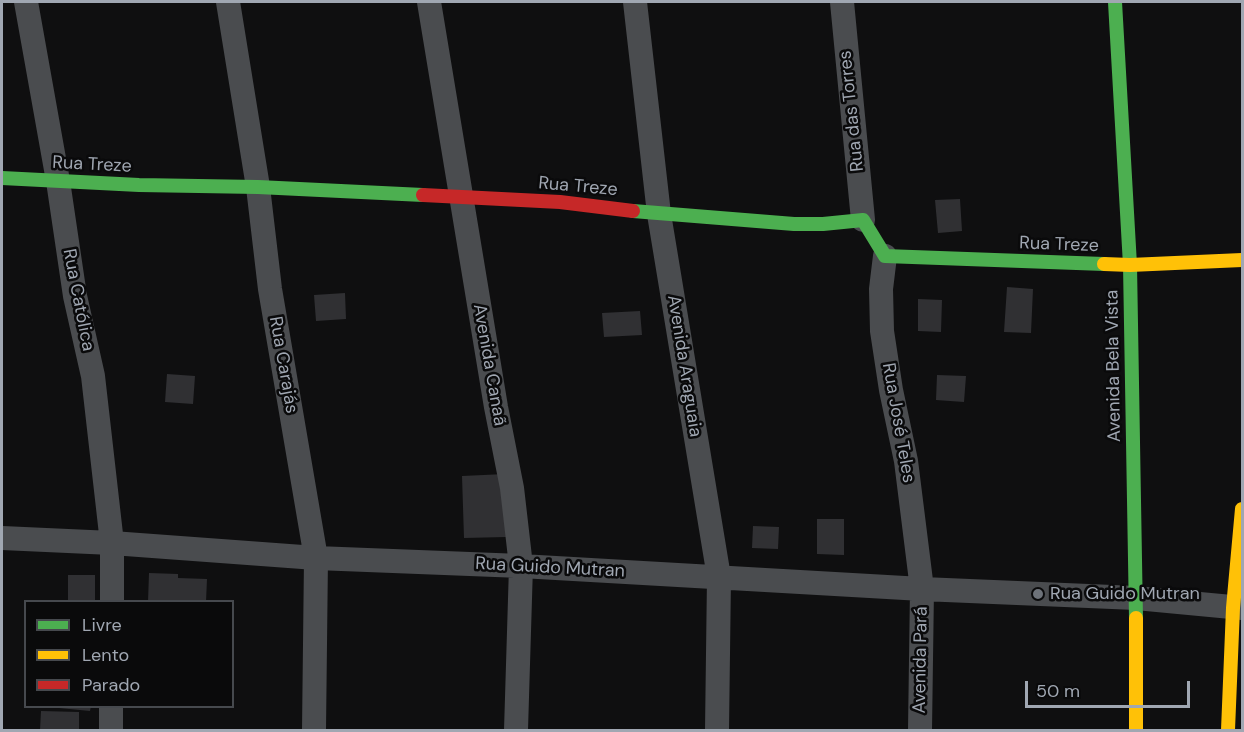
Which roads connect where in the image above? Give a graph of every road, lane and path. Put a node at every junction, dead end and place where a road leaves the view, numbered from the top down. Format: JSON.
{"nodes":[{"id":1,"x":26,"y":2,"type":"edge"},
{"id":2,"x":228,"y":2,"type":"edge"},
{"id":3,"x":429,"y":2,"type":"edge"},
{"id":4,"x":634,"y":2,"type":"edge"},
{"id":5,"x":842,"y":2,"type":"edge"},
{"id":6,"x":1115,"y":2,"type":"edge"},
{"id":7,"x":2,"y":178,"type":"edge"},
{"id":8,"x":58,"y":181,"type":"junction"},
{"id":9,"x":258,"y":187,"type":"junction"},
{"id":10,"x":461,"y":197,"type":"junction"},
{"id":11,"x":659,"y":214,"type":"junction"},
{"id":12,"x":863,"y":219,"type":"junction"},
{"id":13,"x":885,"y":256,"type":"junction"},
{"id":14,"x":1242,"y":260,"type":"edge"},
{"id":15,"x":1130,"y":265,"type":"junction"},
{"id":16,"x":1242,"y":509,"type":"edge"},
{"id":17,"x":2,"y":538,"type":"edge"},
{"id":18,"x":112,"y":543,"type":"junction"},
{"id":19,"x":316,"y":558,"type":"junction"},
{"id":20,"x":521,"y":566,"type":"junction"},
{"id":21,"x":720,"y":577,"type":"junction"},
{"id":22,"x":922,"y":589,"type":"junction"},
{"id":23,"x":1136,"y":598,"type":"junction"},
{"id":24,"x":111,"y":600,"type":"edge"},
{"id":25,"x":1238,"y":608,"type":"edge"},
{"id":26,"x":111,"y":708,"type":"edge"},
{"id":27,"x":111,"y":730,"type":"edge"},
{"id":28,"x":314,"y":730,"type":"edge"},
{"id":29,"x":516,"y":730,"type":"edge"},
{"id":30,"x":717,"y":730,"type":"edge"},
{"id":31,"x":920,"y":730,"type":"edge"},
{"id":32,"x":1136,"y":730,"type":"edge"},
{"id":33,"x":1228,"y":730,"type":"edge"}],
"edges":[{"from":1,"to":8,"type":"street","name":"Rua Católica"},
{"from":2,"to":9,"type":"street","name":"Rua Carajás"},
{"from":3,"to":10,"type":"street","name":"Avenida Canaã"},
{"from":4,"to":11,"type":"street","name":"Avenida Araguaia"},
{"from":5,"to":12,"type":"street","name":"Rua das Torres"},
{"from":6,"to":15,"type":"street","name":"Avenida Bela Vista"},
{"from":7,"to":8,"type":"street","name":"Rua Treze"},
{"from":8,"to":9,"type":"street","name":"Rua Treze"},
{"from":8,"to":18,"type":"street","name":"Rua Católica"},
{"from":9,"to":10,"type":"street","name":"Rua Treze"},
{"from":9,"to":19,"type":"street","name":"Rua Carajás"},
{"from":10,"to":11,"type":"street","name":"Rua Treze"},
{"from":10,"to":20,"type":"street","name":"Avenida Canaã"},
{"from":11,"to":12,"type":"street","name":"Rua Treze"},
{"from":11,"to":21,"type":"street","name":"Avenida Araguaia"},
{"from":12,"to":13,"type":"street"},
{"from":13,"to":15,"type":"street","name":"Rua Treze"},
{"from":13,"to":22,"type":"street","name":"Rua José Teles"},
{"from":14,"to":15,"type":"street","name":"Rua Treze"},
{"from":15,"to":23,"type":"street","name":"Avenida Bela Vista"},
{"from":16,"to":25,"type":"street"},
{"from":17,"to":18,"type":"street","name":"Rua Guido Mutran"},
{"from":18,"to":19,"type":"street","name":"Rua Guido Mutran"},
{"from":18,"to":24,"type":"street","name":"Rua Católica"},
{"from":19,"to":20,"type":"street","name":"Rua Guido Mutran"},
{"from":19,"to":28,"type":"street","name":"Rua Carajás"},
{"from":20,"to":21,"type":"street","name":"Rua Guido Mutran"},
{"from":20,"to":29,"type":"street","name":"Avenida Canaã"},
{"from":21,"to":22,"type":"street","name":"Rua Guido Mutran"},
{"from":21,"to":30,"type":"street","name":"Avenida Araguaia"},
{"from":22,"to":23,"type":"street","name":"Rua Guido Mutran"},
{"from":22,"to":31,"type":"street","name":"Avenida Pará"},
{"from":23,"to":25,"type":"street","name":"Rua Guido Mutran"},
{"from":23,"to":32,"type":"street","name":"Avenida Bela Vista"},
{"from":25,"to":33,"type":"street"},
{"from":26,"to":27,"type":"street"}]}
